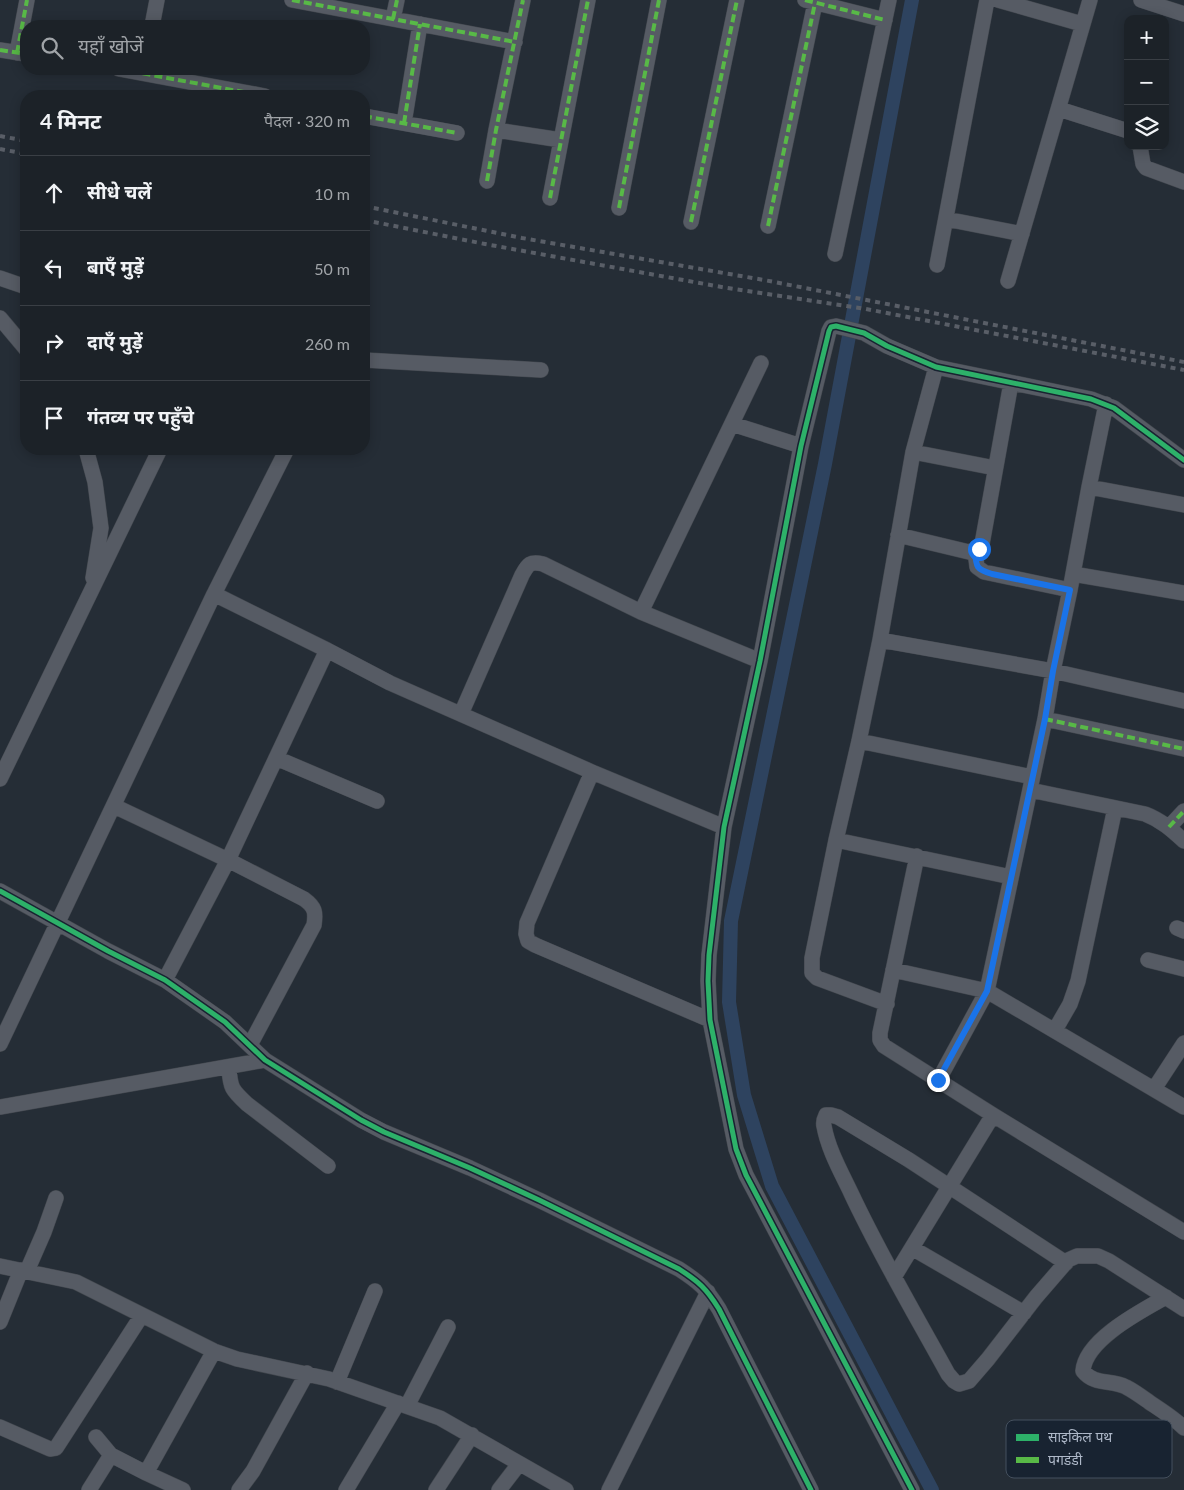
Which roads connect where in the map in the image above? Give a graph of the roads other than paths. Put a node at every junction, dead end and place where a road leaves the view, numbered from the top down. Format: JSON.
{"nodes":[{"id":1,"x":28,"y":0,"type":"edge"},
{"id":2,"x":157,"y":0,"type":"edge"},
{"id":3,"x":292,"y":0,"type":"edge"},
{"id":4,"x":397,"y":0,"type":"edge"},
{"id":5,"x":523,"y":0,"type":"edge"},
{"id":6,"x":588,"y":0,"type":"edge"},
{"id":7,"x":659,"y":0,"type":"edge"},
{"id":8,"x":737,"y":0,"type":"edge"},
{"id":9,"x":889,"y":0,"type":"edge"},
{"id":10,"x":987,"y":0,"type":"edge"},
{"id":11,"x":998,"y":0,"type":"edge"},
{"id":12,"x":1090,"y":0,"type":"edge"},
{"id":13,"x":1141,"y":0,"type":"edge"},
{"id":14,"x":810,"y":1,"type":"edge"},
{"id":15,"x":1184,"y":14,"type":"edge"},
{"id":16,"x":394,"y":19,"type":"junction"},
{"id":17,"x":26,"y":20,"type":"edge"},
{"id":18,"x":153,"y":20,"type":"edge"},
{"id":19,"x":885,"y":20,"type":"junction"},
{"id":20,"x":420,"y":24,"type":"junction"},
{"id":21,"x":1082,"y":24,"type":"junction"},
{"id":22,"x":515,"y":42,"type":"junction"},
{"id":23,"x":0,"y":50,"type":"edge"},
{"id":24,"x":20,"y":54,"type":"edge"},
{"id":25,"x":163,"y":75,"type":"edge"},
{"id":26,"x":236,"y":90,"type":"edge"},
{"id":27,"x":1059,"y":109,"type":"junction"},
{"id":28,"x":370,"y":117,"type":"edge"},
{"id":29,"x":404,"y":123,"type":"junction"},
{"id":30,"x":496,"y":130,"type":"junction"},
{"id":31,"x":1124,"y":130,"type":"edge"},
{"id":32,"x":457,"y":133,"type":"dead end"},
{"id":33,"x":561,"y":140,"type":"junction"},
{"id":34,"x":1141,"y":150,"type":"edge"},
{"id":35,"x":487,"y":181,"type":"dead end"},
{"id":36,"x":1184,"y":182,"type":"edge"},
{"id":37,"x":550,"y":198,"type":"dead end"},
{"id":38,"x":619,"y":208,"type":"dead end"},
{"id":39,"x":946,"y":219,"type":"junction"},
{"id":40,"x":691,"y":222,"type":"dead end"},
{"id":41,"x":768,"y":226,"type":"dead end"},
{"id":42,"x":1022,"y":234,"type":"junction"},
{"id":43,"x":835,"y":254,"type":"dead end"},
{"id":44,"x":937,"y":265,"type":"dead end"},
{"id":45,"x":0,"y":278,"type":"edge"},
{"id":46,"x":1008,"y":281,"type":"dead end"},
{"id":47,"x":20,"y":285,"type":"edge"},
{"id":48,"x":0,"y":318,"type":"edge"},
{"id":49,"x":20,"y":342,"type":"edge"},
{"id":50,"x":370,"y":360,"type":"edge"},
{"id":51,"x":761,"y":363,"type":"dead end"},
{"id":52,"x":936,"y":367,"type":"junction"},
{"id":53,"x":541,"y":370,"type":"dead end"},
{"id":54,"x":1012,"y":383,"type":"junction"},
{"id":55,"x":1106,"y":404,"type":"junction"},
{"id":56,"x":732,"y":424,"type":"junction"},
{"id":57,"x":801,"y":446,"type":"junction"},
{"id":58,"x":913,"y":452,"type":"junction"},
{"id":59,"x":88,"y":455,"type":"edge"},
{"id":60,"x":157,"y":455,"type":"edge"},
{"id":61,"x":284,"y":455,"type":"edge"},
{"id":62,"x":1184,"y":460,"type":"edge"},
{"id":63,"x":995,"y":468,"type":"junction"},
{"id":64,"x":1089,"y":486,"type":"junction"},
{"id":65,"x":1184,"y":505,"type":"edge"},
{"id":66,"x":898,"y":535,"type":"junction"},
{"id":67,"x":975,"y":551,"type":"junction"},
{"id":68,"x":1074,"y":574,"type":"junction"},
{"id":69,"x":1070,"y":590,"type":"junction"},
{"id":70,"x":1184,"y":593,"type":"edge"},
{"id":71,"x":90,"y":594,"type":"junction"},
{"id":72,"x":214,"y":594,"type":"junction"},
{"id":73,"x":641,"y":612,"type":"junction"},
{"id":74,"x":880,"y":640,"type":"junction"},
{"id":75,"x":327,"y":650,"type":"junction"},
{"id":76,"x":760,"y":662,"type":"junction"},
{"id":77,"x":1053,"y":671,"type":"junction"},
{"id":78,"x":1184,"y":701,"type":"edge"},
{"id":79,"x":461,"y":714,"type":"junction"},
{"id":80,"x":1045,"y":719,"type":"junction"},
{"id":81,"x":859,"y":741,"type":"junction"},
{"id":82,"x":1184,"y":749,"type":"edge"},
{"id":83,"x":276,"y":758,"type":"junction"},
{"id":84,"x":592,"y":772,"type":"junction"},
{"id":85,"x":0,"y":780,"type":"edge"},
{"id":86,"x":1031,"y":783,"type":"junction"},
{"id":87,"x":377,"y":801,"type":"dead end"},
{"id":88,"x":114,"y":806,"type":"junction"},
{"id":89,"x":1115,"y":808,"type":"junction"},
{"id":90,"x":1184,"y":811,"type":"edge"},
{"id":91,"x":724,"y":827,"type":"junction"},
{"id":92,"x":1169,"y":827,"type":"junction"},
{"id":93,"x":836,"y":840,"type":"junction"},
{"id":94,"x":1184,"y":841,"type":"edge"},
{"id":95,"x":917,"y":856,"type":"junction"},
{"id":96,"x":228,"y":860,"type":"junction"},
{"id":97,"x":1011,"y":877,"type":"junction"},
{"id":98,"x":0,"y":892,"type":"edge"},
{"id":99,"x":57,"y":922,"type":"junction"},
{"id":100,"x":1148,"y":960,"type":"dead end"},
{"id":101,"x":1184,"y":968,"type":"edge"},
{"id":102,"x":894,"y":970,"type":"junction"},
{"id":103,"x":164,"y":980,"type":"junction"},
{"id":104,"x":987,"y":991,"type":"junction"},
{"id":105,"x":887,"y":1004,"type":"junction"},
{"id":106,"x":710,"y":1020,"type":"junction"},
{"id":107,"x":1055,"y":1030,"type":"junction"},
{"id":108,"x":1184,"y":1042,"type":"edge"},
{"id":109,"x":0,"y":1044,"type":"edge"},
{"id":110,"x":250,"y":1045,"type":"junction"},
{"id":111,"x":265,"y":1060,"type":"junction"},
{"id":112,"x":229,"y":1067,"type":"junction"},
{"id":113,"x":938,"y":1080,"type":"junction"},
{"id":114,"x":1154,"y":1089,"type":"junction"},
{"id":115,"x":1184,"y":1106,"type":"edge"},
{"id":116,"x":0,"y":1107,"type":"edge"},
{"id":117,"x":993,"y":1115,"type":"junction"},
{"id":118,"x":328,"y":1166,"type":"dead end"},
{"id":119,"x":949,"y":1186,"type":"junction"},
{"id":120,"x":56,"y":1198,"type":"dead end"},
{"id":121,"x":1184,"y":1232,"type":"edge"},
{"id":122,"x":912,"y":1248,"type":"junction"},
{"id":123,"x":1066,"y":1263,"type":"junction"},
{"id":124,"x":0,"y":1266,"type":"edge"},
{"id":125,"x":24,"y":1271,"type":"junction"},
{"id":126,"x":894,"y":1277,"type":"junction"},
{"id":127,"x":375,"y":1292,"type":"dead end"},
{"id":128,"x":708,"y":1292,"type":"junction"},
{"id":129,"x":1166,"y":1297,"type":"junction"},
{"id":130,"x":1184,"y":1309,"type":"edge"},
{"id":131,"x":1024,"y":1313,"type":"junction"},
{"id":132,"x":142,"y":1315,"type":"junction"},
{"id":133,"x":0,"y":1322,"type":"edge"},
{"id":134,"x":448,"y":1328,"type":"dead end"},
{"id":135,"x":214,"y":1351,"type":"junction"},
{"id":136,"x":307,"y":1374,"type":"junction"},
{"id":137,"x":337,"y":1382,"type":"junction"},
{"id":138,"x":402,"y":1404,"type":"junction"},
{"id":139,"x":0,"y":1427,"type":"edge"},
{"id":140,"x":1184,"y":1428,"type":"edge"},
{"id":141,"x":472,"y":1435,"type":"junction"},
{"id":142,"x":96,"y":1437,"type":"dead end"},
{"id":143,"x":111,"y":1455,"type":"junction"},
{"id":144,"x":519,"y":1464,"type":"junction"},
{"id":145,"x":146,"y":1473,"type":"junction"},
{"id":146,"x":89,"y":1490,"type":"edge"},
{"id":147,"x":183,"y":1490,"type":"edge"},
{"id":148,"x":239,"y":1490,"type":"edge"},
{"id":149,"x":346,"y":1490,"type":"edge"},
{"id":150,"x":436,"y":1490,"type":"edge"},
{"id":151,"x":499,"y":1490,"type":"edge"},
{"id":152,"x":566,"y":1490,"type":"edge"},
{"id":153,"x":610,"y":1490,"type":"edge"},
{"id":154,"x":811,"y":1490,"type":"edge"},
{"id":155,"x":912,"y":1490,"type":"edge"}],
"edges":[{"from":1,"to":17,"type":"street"},
{"from":2,"to":18,"type":"street"},
{"from":3,"to":16,"type":"street"},
{"from":4,"to":16,"type":"street"},
{"from":5,"to":22,"type":"street"},
{"from":6,"to":33,"type":"street"},
{"from":7,"to":38,"type":"street"},
{"from":8,"to":40,"type":"street"},
{"from":9,"to":19,"type":"street"},
{"from":10,"to":39,"type":"street"},
{"from":11,"to":21,"type":"street"},
{"from":12,"to":21,"type":"street"},
{"from":13,"to":15,"type":"street"},
{"from":14,"to":19,"type":"street"},
{"from":14,"to":41,"type":"street"},
{"from":16,"to":20,"type":"street"},
{"from":19,"to":43,"type":"street"},
{"from":20,"to":22,"type":"street"},
{"from":20,"to":29,"type":"street"},
{"from":21,"to":27,"type":"street"},
{"from":22,"to":30,"type":"street"},
{"from":23,"to":24,"type":"street"},
{"from":25,"to":26,"type":"street"},
{"from":27,"to":31,"type":"street"},
{"from":27,"to":42,"type":"street"},
{"from":28,"to":29,"type":"street"},
{"from":29,"to":32,"type":"street"},
{"from":30,"to":33,"type":"street"},
{"from":30,"to":35,"type":"street"},
{"from":33,"to":37,"type":"street"},
{"from":34,"to":36,"type":"street"},
{"from":39,"to":42,"type":"street"},
{"from":39,"to":44,"type":"street"},
{"from":42,"to":46,"type":"street"},
{"from":45,"to":47,"type":"street"},
{"from":48,"to":49,"type":"street"},
{"from":50,"to":53,"type":"street"},
{"from":51,"to":56,"type":"street"},
{"from":52,"to":54,"type":"street"},
{"from":52,"to":57,"type":"street"},
{"from":52,"to":58,"type":"street"},
{"from":54,"to":55,"type":"street"},
{"from":54,"to":63,"type":"street"},
{"from":55,"to":62,"type":"street"},
{"from":55,"to":64,"type":"street"},
{"from":56,"to":57,"type":"street"},
{"from":56,"to":73,"type":"street"},
{"from":57,"to":76,"type":"street"},
{"from":58,"to":63,"type":"street"},
{"from":58,"to":66,"type":"street"},
{"from":59,"to":71,"type":"street"},
{"from":60,"to":71,"type":"street"},
{"from":61,"to":72,"type":"street"},
{"from":63,"to":67,"type":"street"},
{"from":64,"to":65,"type":"street"},
{"from":64,"to":68,"type":"street"},
{"from":66,"to":67,"type":"street"},
{"from":66,"to":74,"type":"street"},
{"from":67,"to":69,"type":"street"},
{"from":68,"to":69,"type":"street"},
{"from":68,"to":70,"type":"street"},
{"from":69,"to":77,"type":"street"},
{"from":71,"to":85,"type":"street"},
{"from":72,"to":75,"type":"street"},
{"from":72,"to":88,"type":"street"},
{"from":73,"to":76,"type":"street"},
{"from":73,"to":79,"type":"street"},
{"from":74,"to":77,"type":"street"},
{"from":74,"to":81,"type":"street"},
{"from":75,"to":79,"type":"street"},
{"from":75,"to":83,"type":"street"},
{"from":76,"to":91,"type":"street"},
{"from":77,"to":78,"type":"street"},
{"from":77,"to":80,"type":"street"},
{"from":79,"to":84,"type":"street"},
{"from":80,"to":82,"type":"street"},
{"from":80,"to":86,"type":"street"},
{"from":81,"to":86,"type":"street"},
{"from":81,"to":93,"type":"street"},
{"from":83,"to":87,"type":"street"},
{"from":83,"to":96,"type":"street"},
{"from":84,"to":91,"type":"street"},
{"from":84,"to":106,"type":"street"},
{"from":86,"to":89,"type":"street"},
{"from":86,"to":97,"type":"street"},
{"from":88,"to":96,"type":"street"},
{"from":88,"to":99,"type":"street"},
{"from":89,"to":92,"type":"street"},
{"from":89,"to":107,"type":"street"},
{"from":90,"to":92,"type":"street"},
{"from":91,"to":106,"type":"street"},
{"from":92,"to":94,"type":"street"},
{"from":93,"to":95,"type":"street"},
{"from":93,"to":105,"type":"street"},
{"from":95,"to":97,"type":"street"},
{"from":95,"to":102,"type":"street"},
{"from":96,"to":103,"type":"street"},
{"from":96,"to":110,"type":"street"},
{"from":97,"to":104,"type":"street"},
{"from":98,"to":99,"type":"street"},
{"from":99,"to":103,"type":"street"},
{"from":99,"to":109,"type":"street"},
{"from":100,"to":101,"type":"street"},
{"from":102,"to":104,"type":"street"},
{"from":102,"to":105,"type":"street"},
{"from":103,"to":110,"type":"street"},
{"from":104,"to":107,"type":"street"},
{"from":104,"to":113,"type":"street"},
{"from":105,"to":113,"type":"street"},
{"from":106,"to":155,"type":"street"},
{"from":107,"to":114,"type":"street"},
{"from":108,"to":114,"type":"street"},
{"from":110,"to":111,"type":"street"},
{"from":111,"to":112,"type":"street"},
{"from":111,"to":128,"type":"street"},
{"from":112,"to":116,"type":"street"},
{"from":112,"to":118,"type":"street"},
{"from":113,"to":117,"type":"street"},
{"from":114,"to":115,"type":"street"},
{"from":117,"to":119,"type":"street"},
{"from":117,"to":121,"type":"street"},
{"from":119,"to":122,"type":"street"},
{"from":119,"to":123,"type":"street"},
{"from":119,"to":126,"type":"street"},
{"from":120,"to":125,"type":"street"},
{"from":122,"to":126,"type":"street"},
{"from":122,"to":131,"type":"street"},
{"from":123,"to":129,"type":"street"},
{"from":123,"to":131,"type":"street"},
{"from":124,"to":125,"type":"street"},
{"from":125,"to":132,"type":"street"},
{"from":125,"to":133,"type":"street"},
{"from":126,"to":131,"type":"street"},
{"from":127,"to":137,"type":"street"},
{"from":128,"to":153,"type":"street"},
{"from":128,"to":154,"type":"street"},
{"from":129,"to":130,"type":"street"},
{"from":129,"to":140,"type":"street"},
{"from":132,"to":135,"type":"street"},
{"from":132,"to":139,"type":"street"},
{"from":134,"to":138,"type":"street"},
{"from":135,"to":136,"type":"street"},
{"from":135,"to":145,"type":"street"},
{"from":136,"to":137,"type":"street"},
{"from":136,"to":148,"type":"street"},
{"from":137,"to":138,"type":"street"},
{"from":138,"to":141,"type":"street"},
{"from":138,"to":149,"type":"street"},
{"from":141,"to":144,"type":"street"},
{"from":141,"to":150,"type":"street"},
{"from":142,"to":143,"type":"street"},
{"from":143,"to":145,"type":"street"},
{"from":143,"to":146,"type":"street"},
{"from":144,"to":151,"type":"street"},
{"from":144,"to":152,"type":"street"},
{"from":145,"to":147,"type":"street"}]}
